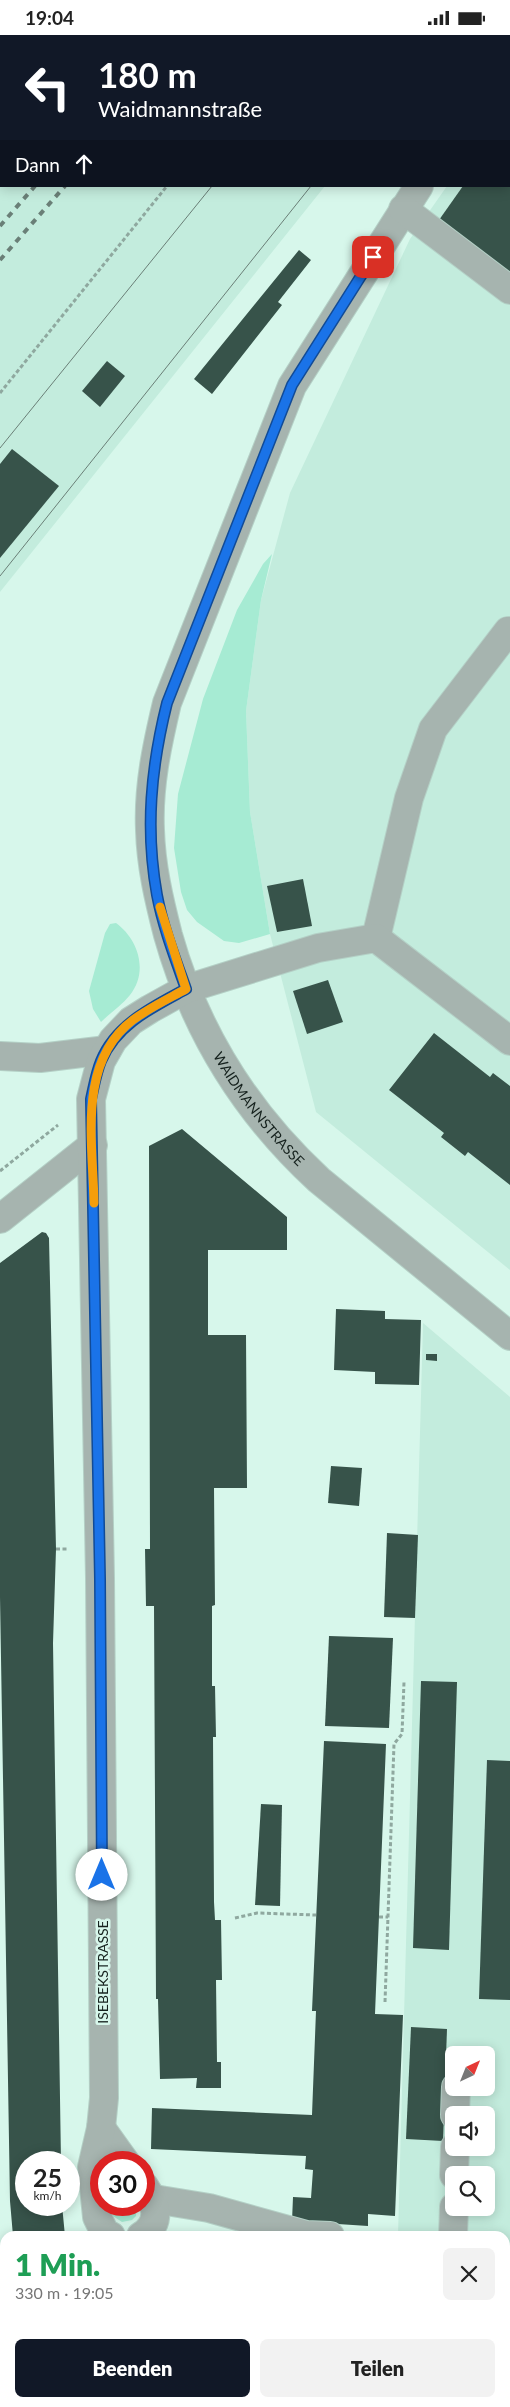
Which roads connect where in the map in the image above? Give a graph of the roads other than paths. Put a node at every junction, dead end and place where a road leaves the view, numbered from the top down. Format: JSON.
{"nodes":[{"id":1,"x":418,"y":187,"type":"edge"},
{"id":2,"x":403,"y":209,"type":"junction"},
{"id":3,"x":510,"y":290,"type":"edge"},
{"id":4,"x":508,"y":631,"type":"dead end"},
{"id":5,"x":376,"y":939,"type":"junction"},
{"id":6,"x":186,"y":989,"type":"junction"},
{"id":7,"x":510,"y":1041,"type":"edge"},
{"id":8,"x":107,"y":1051,"type":"junction"},
{"id":9,"x":0,"y":1056,"type":"edge"},
{"id":10,"x":93,"y":1145,"type":"junction"},
{"id":11,"x":0,"y":1219,"type":"edge"},
{"id":12,"x":510,"y":1336,"type":"edge"},
{"id":13,"x":101,"y":2128,"type":"junction"},
{"id":14,"x":117,"y":2151,"type":"edge"},
{"id":15,"x":155,"y":2194,"type":"edge"},
{"id":16,"x":155,"y":2211,"type":"edge"},
{"id":17,"x":454,"y":2216,"type":"edge"},
{"id":18,"x":104,"y":2231,"type":"edge"},
{"id":19,"x":150,"y":2231,"type":"edge"},
{"id":20,"x":292,"y":2231,"type":"edge"},
{"id":21,"x":453,"y":2231,"type":"edge"}],
"edges":[{"from":1,"to":2,"type":"street","name":"WAIDMANNSTRASSE"},
{"from":2,"to":3,"type":"street"},
{"from":2,"to":6,"type":"street","name":"WAIDMANNSTRASSE"},
{"from":4,"to":5,"type":"street"},
{"from":5,"to":6,"type":"street","name":"ISEBEKSTRASSE"},
{"from":5,"to":7,"type":"street"},
{"from":6,"to":8,"type":"street","name":"ISEBEKSTRASSE"},
{"from":6,"to":12,"type":"street","name":"WAIDMANNSTRASSE"},
{"from":8,"to":9,"type":"street"},
{"from":8,"to":10,"type":"street","name":"ISEBEKSTRASSE"},
{"from":10,"to":11,"type":"street"},
{"from":10,"to":13,"type":"street","name":"ISEBEKSTRASSE"},
{"from":13,"to":14,"type":"street"},
{"from":13,"to":18,"type":"street","name":"ISEBEKSTRASSE"},
{"from":15,"to":20,"type":"street"},
{"from":16,"to":19,"type":"street"},
{"from":17,"to":21,"type":"street"}]}
